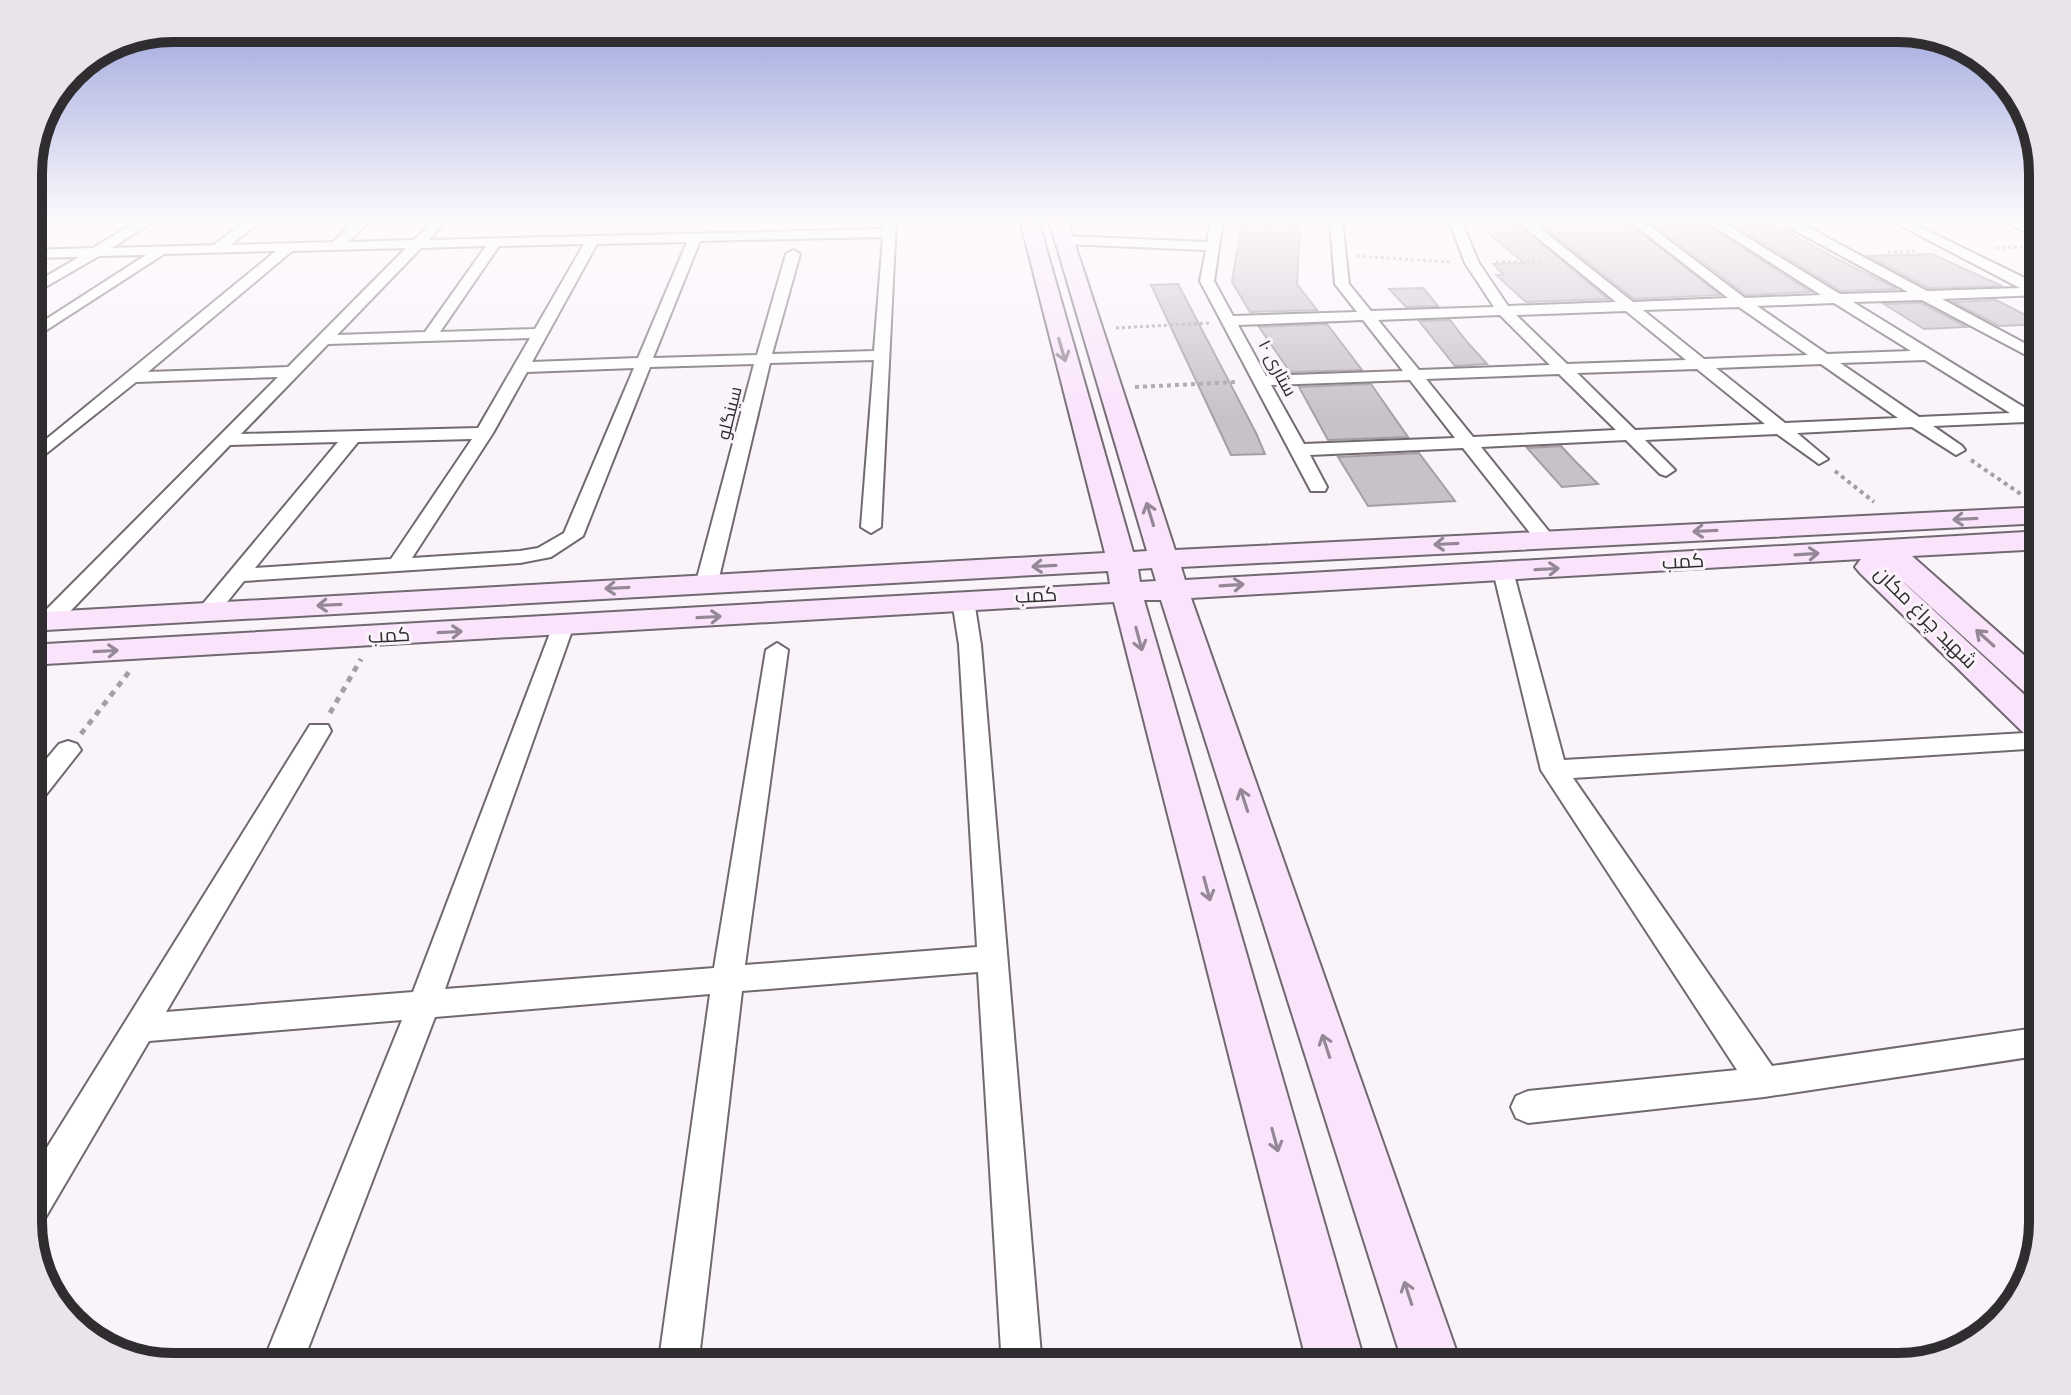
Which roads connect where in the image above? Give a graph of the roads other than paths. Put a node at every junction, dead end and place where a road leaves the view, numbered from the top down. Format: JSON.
{"nodes":[{"id":1,"x":109,"y":285,"type":"edge"},
{"id":2,"x":243,"y":285,"type":"edge"},
{"id":3,"x":379,"y":285,"type":"edge"},
{"id":4,"x":465,"y":285,"type":"edge"},
{"id":5,"x":568,"y":285,"type":"edge"},
{"id":6,"x":675,"y":285,"type":"edge"},
{"id":7,"x":784,"y":285,"type":"edge"},
{"id":8,"x":887,"y":285,"type":"edge"},
{"id":9,"x":1045,"y":285,"type":"edge"},
{"id":10,"x":1079,"y":285,"type":"edge"},
{"id":11,"x":1209,"y":285,"type":"edge"},
{"id":12,"x":1343,"y":285,"type":"edge"},
{"id":13,"x":1487,"y":285,"type":"edge"},
{"id":14,"x":1602,"y":285,"type":"edge"},
{"id":15,"x":1719,"y":285,"type":"edge"},
{"id":16,"x":1815,"y":285,"type":"edge"},
{"id":17,"x":1906,"y":285,"type":"edge"},
{"id":18,"x":2029,"y":291,"type":"edge"},
{"id":19,"x":1923,"y":294,"type":"junction"},
{"id":20,"x":1834,"y":297,"type":"junction"},
{"id":21,"x":1740,"y":301,"type":"junction"},
{"id":22,"x":1627,"y":305,"type":"junction"},
{"id":23,"x":1503,"y":310,"type":"junction"},
{"id":24,"x":1368,"y":316,"type":"junction"},
{"id":25,"x":1230,"y":321,"type":"junction"},
{"id":26,"x":42,"y":329,"type":"edge"},
{"id":27,"x":541,"y":333,"type":"junction"},
{"id":28,"x":429,"y":337,"type":"junction"},
{"id":29,"x":325,"y":340,"type":"junction"},
{"id":30,"x":2029,"y":351,"type":"edge"},
{"id":31,"x":883,"y":355,"type":"junction"},
{"id":32,"x":1927,"y":355,"type":"junction"},
{"id":33,"x":1824,"y":358,"type":"junction"},
{"id":34,"x":763,"y":359,"type":"junction"},
{"id":35,"x":644,"y":362,"type":"junction"},
{"id":36,"x":1698,"y":362,"type":"junction"},
{"id":37,"x":522,"y":367,"type":"junction"},
{"id":38,"x":1562,"y":368,"type":"junction"},
{"id":39,"x":292,"y":372,"type":"junction"},
{"id":40,"x":1414,"y":373,"type":"junction"},
{"id":41,"x":132,"y":377,"type":"junction"},
{"id":42,"x":1262,"y":381,"type":"junction"},
{"id":43,"x":2029,"y":418,"type":"edge"},
{"id":44,"x":1920,"y":422,"type":"junction"},
{"id":45,"x":2029,"y":422,"type":"edge"},
{"id":46,"x":1779,"y":428,"type":"junction"},
{"id":47,"x":484,"y":433,"type":"junction"},
{"id":48,"x":1631,"y":435,"type":"junction"},
{"id":49,"x":353,"y":436,"type":"junction"},
{"id":50,"x":226,"y":440,"type":"junction"},
{"id":51,"x":1470,"y":442,"type":"junction"},
{"id":52,"x":1299,"y":450,"type":"junction"},
{"id":53,"x":1956,"y":450,"type":"road end"},
{"id":54,"x":42,"y":451,"type":"edge"},
{"id":55,"x":1819,"y":459,"type":"road end"},
{"id":56,"x":1666,"y":470,"type":"dead end"},
{"id":57,"x":1318,"y":487,"type":"dead end"},
{"id":58,"x":2029,"y":509,"type":"edge"},
{"id":59,"x":871,"y":527,"type":"dead end"},
{"id":60,"x":1891,"y":531,"type":"junction"},
{"id":61,"x":1545,"y":539,"type":"junction"},
{"id":62,"x":2029,"y":539,"type":"edge"},
{"id":63,"x":397,"y":565,"type":"junction"},
{"id":64,"x":1503,"y":571,"type":"junction"},
{"id":65,"x":236,"y":575,"type":"junction"},
{"id":66,"x":1124,"y":576,"type":"junction"},
{"id":67,"x":707,"y":582,"type":"junction"},
{"id":68,"x":1173,"y":589,"type":"junction"},
{"id":69,"x":963,"y":600,"type":"junction"},
{"id":70,"x":396,"y":601,"type":"junction"},
{"id":71,"x":207,"y":612,"type":"junction"},
{"id":72,"x":42,"y":618,"type":"edge"},
{"id":73,"x":42,"y":622,"type":"edge"},
{"id":74,"x":563,"y":625,"type":"junction"},
{"id":75,"x":375,"y":635,"type":"junction"},
{"id":76,"x":777,"y":650,"type":"dead end"},
{"id":77,"x":42,"y":654,"type":"edge"},
{"id":78,"x":2029,"y":675,"type":"edge"},
{"id":79,"x":1994,"y":684,"type":"junction"},
{"id":80,"x":2029,"y":686,"type":"edge"},
{"id":81,"x":2029,"y":718,"type":"edge"},
{"id":82,"x":319,"y":731,"type":"road end"},
{"id":83,"x":2029,"y":741,"type":"edge"},
{"id":84,"x":68,"y":750,"type":"road end"},
{"id":85,"x":1554,"y":770,"type":"junction"},
{"id":86,"x":42,"y":782,"type":"edge"},
{"id":87,"x":992,"y":958,"type":"junction"},
{"id":88,"x":728,"y":979,"type":"junction"},
{"id":89,"x":424,"y":1004,"type":"junction"},
{"id":90,"x":137,"y":1028,"type":"junction"},
{"id":91,"x":2029,"y":1043,"type":"edge"},
{"id":92,"x":1764,"y":1082,"type":"junction"},
{"id":93,"x":1528,"y":1107,"type":"dead end"},
{"id":94,"x":42,"y":1188,"type":"edge"},
{"id":95,"x":287,"y":1353,"type":"edge"},
{"id":96,"x":680,"y":1353,"type":"edge"},
{"id":97,"x":1021,"y":1353,"type":"edge"},
{"id":98,"x":1333,"y":1353,"type":"edge"},
{"id":99,"x":1428,"y":1353,"type":"edge"}],
"edges":[{"from":1,"to":26,"type":"street"},
{"from":2,"to":41,"type":"street"},
{"from":3,"to":29,"type":"street"},
{"from":4,"to":28,"type":"street"},
{"from":5,"to":27,"type":"street"},
{"from":6,"to":35,"type":"street"},
{"from":7,"to":34,"type":"street","name":"سینگلو"},
{"from":8,"to":31,"type":"street"},
{"from":9,"to":66,"type":"street","one_way":true},
{"from":68,"to":10,"type":"street","one_way":true},
{"from":11,"to":25,"type":"street","name":"ستاری ۱۰"},
{"from":12,"to":24,"type":"street"},
{"from":13,"to":23,"type":"street"},
{"from":14,"to":22,"type":"street"},
{"from":15,"to":21,"type":"street"},
{"from":16,"to":20,"type":"street"},
{"from":17,"to":19,"type":"street"},
{"from":18,"to":19,"type":"street"},
{"from":19,"to":20,"type":"street"},
{"from":19,"to":30,"type":"street"},
{"from":20,"to":21,"type":"street"},
{"from":20,"to":32,"type":"street"},
{"from":21,"to":22,"type":"street"},
{"from":21,"to":33,"type":"street"},
{"from":22,"to":23,"type":"street"},
{"from":22,"to":36,"type":"street"},
{"from":23,"to":24,"type":"street"},
{"from":23,"to":38,"type":"street"},
{"from":24,"to":25,"type":"street"},
{"from":24,"to":40,"type":"street"},
{"from":25,"to":42,"type":"street","name":"ستاری ۱۰"},
{"from":27,"to":28,"type":"street"},
{"from":27,"to":37,"type":"street"},
{"from":28,"to":29,"type":"street"},
{"from":29,"to":39,"type":"street"},
{"from":31,"to":34,"type":"street"},
{"from":31,"to":59,"type":"street"},
{"from":32,"to":33,"type":"street"},
{"from":32,"to":43,"type":"street"},
{"from":33,"to":36,"type":"street"},
{"from":33,"to":44,"type":"street"},
{"from":34,"to":35,"type":"street"},
{"from":34,"to":67,"type":"street","name":"سینگلو"},
{"from":35,"to":37,"type":"street"},
{"from":35,"to":63,"type":"street"},
{"from":36,"to":38,"type":"street"},
{"from":36,"to":46,"type":"street"},
{"from":37,"to":47,"type":"street"},
{"from":38,"to":40,"type":"street"},
{"from":38,"to":48,"type":"street"},
{"from":39,"to":41,"type":"street"},
{"from":39,"to":50,"type":"street"},
{"from":40,"to":42,"type":"street"},
{"from":40,"to":51,"type":"street"},
{"from":41,"to":54,"type":"street"},
{"from":42,"to":52,"type":"street","name":"ستاری ۱۰"},
{"from":44,"to":45,"type":"street"},
{"from":44,"to":46,"type":"street"},
{"from":44,"to":53,"type":"street"},
{"from":46,"to":48,"type":"street"},
{"from":46,"to":55,"type":"street"},
{"from":47,"to":49,"type":"street"},
{"from":47,"to":63,"type":"street"},
{"from":48,"to":51,"type":"street"},
{"from":48,"to":56,"type":"street"},
{"from":49,"to":50,"type":"street"},
{"from":49,"to":65,"type":"street"},
{"from":50,"to":72,"type":"street"},
{"from":51,"to":52,"type":"street"},
{"from":51,"to":61,"type":"street"},
{"from":52,"to":57,"type":"street","name":"ستاری ۱۰"},
{"from":58,"to":60,"type":"street","name":"کمب","one_way":true},
{"from":60,"to":61,"type":"street","name":"کمب","one_way":true},
{"from":60,"to":62,"type":"street","name":"کمب"},
{"from":64,"to":60,"type":"street","name":"کمب","one_way":true},
{"from":78,"to":60,"type":"street","name":"شهید چراغ مکان","one_way":true},
{"from":60,"to":79,"type":"street","name":"شهید چراغ مکان"},
{"from":61,"to":66,"type":"street","name":"کمب","one_way":true},
{"from":63,"to":65,"type":"street"},
{"from":68,"to":64,"type":"street","name":"کمب","one_way":true},
{"from":64,"to":85,"type":"street"},
{"from":65,"to":71,"type":"street"},
{"from":66,"to":67,"type":"street","name":"کمب","one_way":true},
{"from":66,"to":68,"type":"street","name":"کمب"},
{"from":66,"to":69,"type":"street","name":"کمب"},
{"from":66,"to":98,"type":"street","one_way":true},
{"from":67,"to":70,"type":"street","name":"کمب","one_way":true},
{"from":99,"to":68,"type":"street","one_way":true},
{"from":74,"to":69,"type":"street","name":"کمب","one_way":true},
{"from":69,"to":87,"type":"street"},
{"from":70,"to":71,"type":"street","name":"کمب","one_way":true},
{"from":70,"to":75,"type":"street"},
{"from":71,"to":73,"type":"street","name":"کمب"},
{"from":75,"to":74,"type":"street","name":"کمب","one_way":true},
{"from":74,"to":89,"type":"street"},
{"from":77,"to":75,"type":"street","name":"کمب","one_way":true},
{"from":76,"to":88,"type":"street"},
{"from":79,"to":80,"type":"street"},
{"from":79,"to":81,"type":"street","name":"شهید چراغ مکان"},
{"from":82,"to":90,"type":"street"},
{"from":83,"to":85,"type":"street"},
{"from":84,"to":86,"type":"street"},
{"from":85,"to":92,"type":"street"},
{"from":87,"to":88,"type":"street"},
{"from":87,"to":97,"type":"street"},
{"from":88,"to":89,"type":"street"},
{"from":88,"to":96,"type":"street"},
{"from":89,"to":90,"type":"street"},
{"from":89,"to":95,"type":"street"},
{"from":90,"to":94,"type":"street"},
{"from":91,"to":92,"type":"street"},
{"from":92,"to":93,"type":"street"}]}
